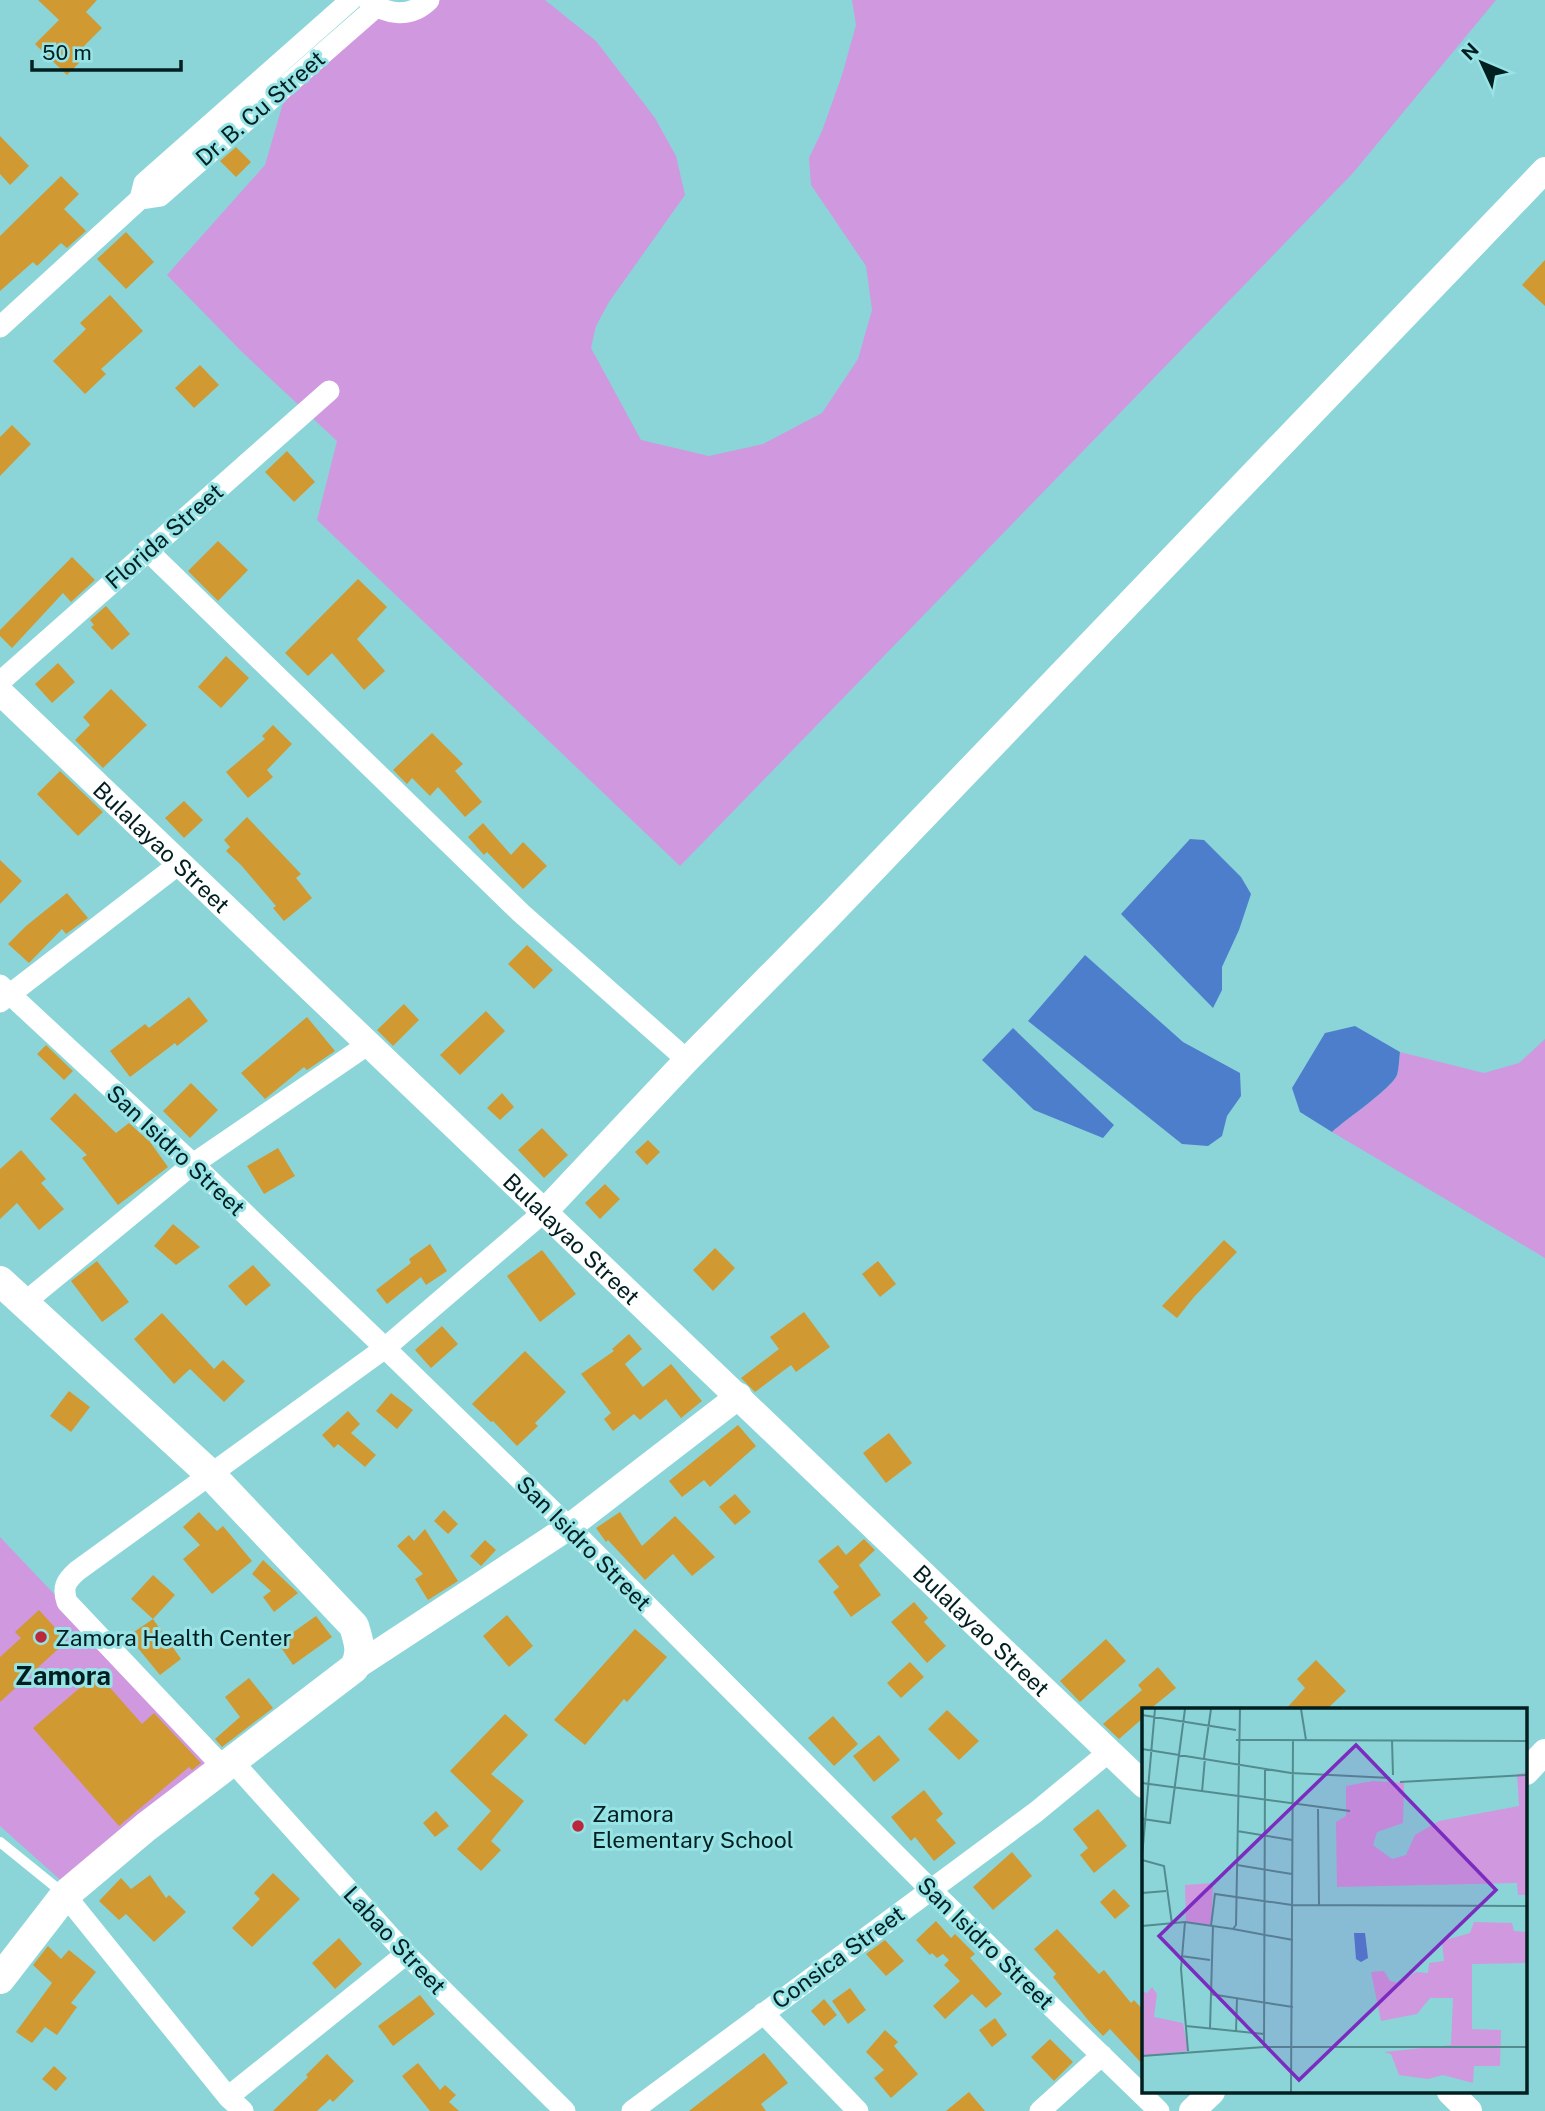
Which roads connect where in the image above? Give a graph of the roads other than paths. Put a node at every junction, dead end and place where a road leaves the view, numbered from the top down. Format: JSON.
{"nodes":[{"id":1,"x":351,"y":0,"type":"edge"},
{"id":2,"x":429,"y":0,"type":"edge"},
{"id":3,"x":372,"y":3,"type":"edge"},
{"id":4,"x":1545,"y":170,"type":"edge"},
{"id":5,"x":141,"y":199,"type":"junction"},
{"id":6,"x":0,"y":327,"type":"edge"},
{"id":7,"x":329,"y":391,"type":"dead end"},
{"id":8,"x":147,"y":550,"type":"junction"},
{"id":9,"x":0,"y":682,"type":"edge"},
{"id":10,"x":0,"y":692,"type":"edge"},
{"id":11,"x":179,"y":864,"type":"junction"},
{"id":12,"x":3,"y":994,"type":"edge"},
{"id":13,"x":367,"y":1045,"type":"junction"},
{"id":14,"x":687,"y":1060,"type":"junction"},
{"id":15,"x":193,"y":1164,"type":"junction"},
{"id":16,"x":545,"y":1211,"type":"junction"},
{"id":17,"x":0,"y":1281,"type":"edge"},
{"id":18,"x":24,"y":1303,"type":"junction"},
{"id":19,"x":385,"y":1348,"type":"junction"},
{"id":20,"x":739,"y":1396,"type":"junction"},
{"id":21,"x":209,"y":1474,"type":"junction"},
{"id":22,"x":569,"y":1527,"type":"junction"},
{"id":23,"x":355,"y":1668,"type":"junction"},
{"id":24,"x":1110,"y":1751,"type":"junction"},
{"id":25,"x":1545,"y":1752,"type":"edge"},
{"id":26,"x":228,"y":1765,"type":"junction"},
{"id":27,"x":1528,"y":1770,"type":"edge"},
{"id":28,"x":1142,"y":1783,"type":"edge"},
{"id":29,"x":0,"y":1842,"type":"edge"},
{"id":30,"x":931,"y":1889,"type":"junction"},
{"id":31,"x":65,"y":1895,"type":"junction"},
{"id":32,"x":406,"y":1954,"type":"junction"},
{"id":33,"x":1,"y":1977,"type":"edge"},
{"id":34,"x":763,"y":2013,"type":"junction"},
{"id":35,"x":1102,"y":2055,"type":"junction"},
{"id":36,"x":1210,"y":2094,"type":"edge"},
{"id":37,"x":1452,"y":2094,"type":"edge"},
{"id":38,"x":236,"y":2104,"type":"edge"},
{"id":39,"x":565,"y":2111,"type":"edge"},
{"id":40,"x":632,"y":2111,"type":"edge"},
{"id":41,"x":858,"y":2111,"type":"edge"},
{"id":42,"x":1040,"y":2111,"type":"edge"},
{"id":43,"x":1159,"y":2111,"type":"edge"},
{"id":44,"x":1192,"y":2111,"type":"edge"},
{"id":45,"x":1469,"y":2111,"type":"edge"}],
"edges":[{"from":1,"to":5,"type":"street","name":"Dr. B. Cu Street"},
{"from":2,"to":3,"type":"street"},
{"from":3,"to":5,"type":"street","name":"Dr. B. Cu Street"},
{"from":4,"to":14,"type":"street"},
{"from":5,"to":6,"type":"street","name":"Dr. B. Cu Street"},
{"from":7,"to":8,"type":"street","name":"Florida Street"},
{"from":8,"to":9,"type":"street","name":"Florida Street"},
{"from":8,"to":14,"type":"street"},
{"from":10,"to":11,"type":"street","name":"Bulalayao Street"},
{"from":11,"to":12,"type":"street"},
{"from":11,"to":13,"type":"street","name":"Bulalayao Street"},
{"from":12,"to":15,"type":"street","name":"San Isidro Street"},
{"from":13,"to":15,"type":"street"},
{"from":13,"to":16,"type":"street","name":"Bulalayao Street"},
{"from":14,"to":16,"type":"street"},
{"from":15,"to":18,"type":"street"},
{"from":15,"to":19,"type":"street","name":"San Isidro Street"},
{"from":16,"to":19,"type":"street"},
{"from":16,"to":20,"type":"street","name":"Bulalayao Street"},
{"from":17,"to":18,"type":"main road"},
{"from":18,"to":21,"type":"main road"},
{"from":19,"to":21,"type":"street"},
{"from":19,"to":22,"type":"street","name":"San Isidro Street"},
{"from":20,"to":22,"type":"street"},
{"from":20,"to":24,"type":"street","name":"Bulalayao Street"},
{"from":21,"to":23,"type":"main road"},
{"from":21,"to":26,"type":"street","name":"Labao Street"},
{"from":22,"to":23,"type":"street"},
{"from":22,"to":30,"type":"street","name":"San Isidro Street"},
{"from":23,"to":26,"type":"main road"},
{"from":24,"to":28,"type":"street","name":"Bulalayao Street"},
{"from":24,"to":30,"type":"street","name":"Consica Street"},
{"from":25,"to":27,"type":"street"},
{"from":26,"to":31,"type":"main road"},
{"from":26,"to":32,"type":"street","name":"Labao Street"},
{"from":29,"to":31,"type":"lane"},
{"from":30,"to":34,"type":"street","name":"Consica Street"},
{"from":30,"to":35,"type":"street","name":"San Isidro Street"},
{"from":31,"to":33,"type":"main road"},
{"from":31,"to":38,"type":"street"},
{"from":32,"to":38,"type":"street"},
{"from":32,"to":39,"type":"street","name":"Labao Street"},
{"from":34,"to":40,"type":"street","name":"Consica Street"},
{"from":34,"to":41,"type":"street"},
{"from":35,"to":42,"type":"street"},
{"from":35,"to":43,"type":"street","name":"San Isidro Street"},
{"from":36,"to":44,"type":"street"},
{"from":37,"to":45,"type":"street"}]}
